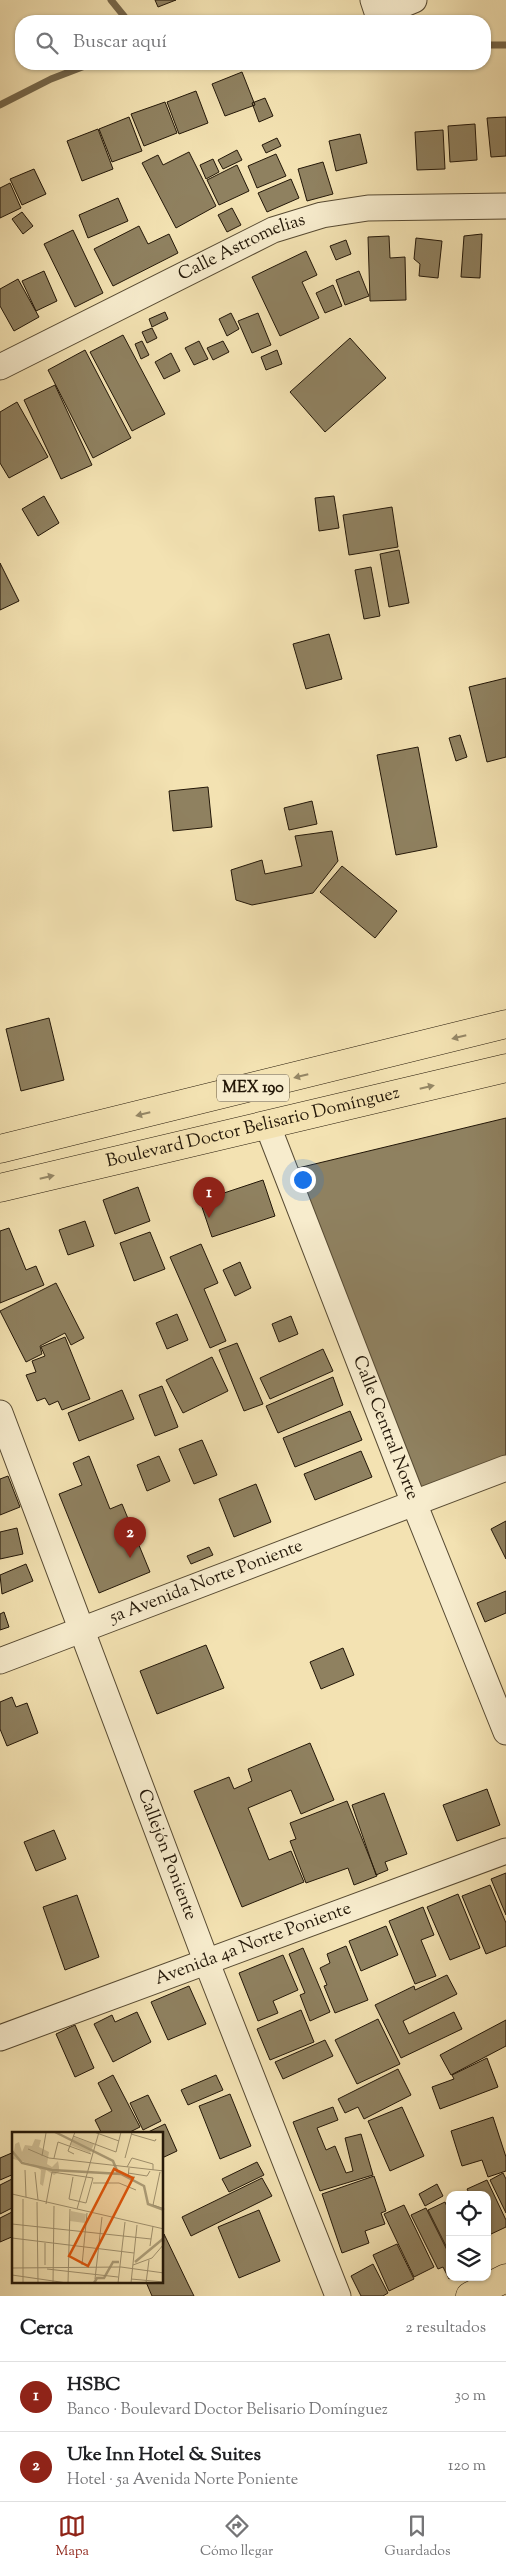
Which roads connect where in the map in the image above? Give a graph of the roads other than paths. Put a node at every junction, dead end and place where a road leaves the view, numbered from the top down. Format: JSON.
{"nodes":[{"id":1,"x":414,"y":0,"type":"edge"},
{"id":2,"x":376,"y":7,"type":"edge"},
{"id":3,"x":506,"y":206,"type":"edge"},
{"id":4,"x":0,"y":367,"type":"edge"},
{"id":5,"x":506,"y":1024,"type":"edge"},
{"id":6,"x":506,"y":1068,"type":"edge"},
{"id":7,"x":267,"y":1124,"type":"junction"},
{"id":8,"x":0,"y":1148,"type":"edge"},
{"id":9,"x":0,"y":1188,"type":"edge"},
{"id":10,"x":0,"y":1413,"type":"edge"},
{"id":11,"x":506,"y":1468,"type":"edge"},
{"id":12,"x":414,"y":1503,"type":"junction"},
{"id":13,"x":80,"y":1631,"type":"junction"},
{"id":14,"x":0,"y":1661,"type":"edge"},
{"id":15,"x":506,"y":1732,"type":"edge"},
{"id":16,"x":506,"y":1851,"type":"edge"},
{"id":17,"x":207,"y":1963,"type":"junction"},
{"id":18,"x":0,"y":2038,"type":"edge"},
{"id":19,"x":506,"y":2278,"type":"edge"},
{"id":20,"x":338,"y":2296,"type":"edge"},
{"id":21,"x":470,"y":2296,"type":"edge"}],
"edges":[{"from":1,"to":2,"type":"street"},
{"from":3,"to":4,"type":"street","name":"Calle Astromelias"},
{"from":5,"to":8,"type":"main road","number":"MEX 190","one_way":true},
{"from":7,"to":6,"type":"main road","name":"Boulevard Doctor Belisario Domínguez","number":"MEX 190","one_way":true},
{"from":9,"to":7,"type":"main road","name":"Boulevard Doctor Belisario Domínguez","number":"MEX 190","one_way":true},
{"from":7,"to":12,"type":"street","name":"Calle Central Norte"},
{"from":10,"to":13,"type":"street","name":"Callejón Poniente"},
{"from":11,"to":12,"type":"street","name":"5a Avenida Norte Poniente"},
{"from":12,"to":13,"type":"street","name":"5a Avenida Norte Poniente"},
{"from":12,"to":15,"type":"street","name":"Calle Central Norte"},
{"from":13,"to":14,"type":"street","name":"5a Avenida Norte Poniente"},
{"from":13,"to":17,"type":"street","name":"Callejón Poniente"},
{"from":16,"to":17,"type":"street","name":"Avenida 4a Norte Poniente"},
{"from":17,"to":18,"type":"street","name":"Avenida 4a Norte Poniente"},
{"from":17,"to":20,"type":"street","name":"Callejón Poniente"},
{"from":19,"to":21,"type":"main road"}]}
